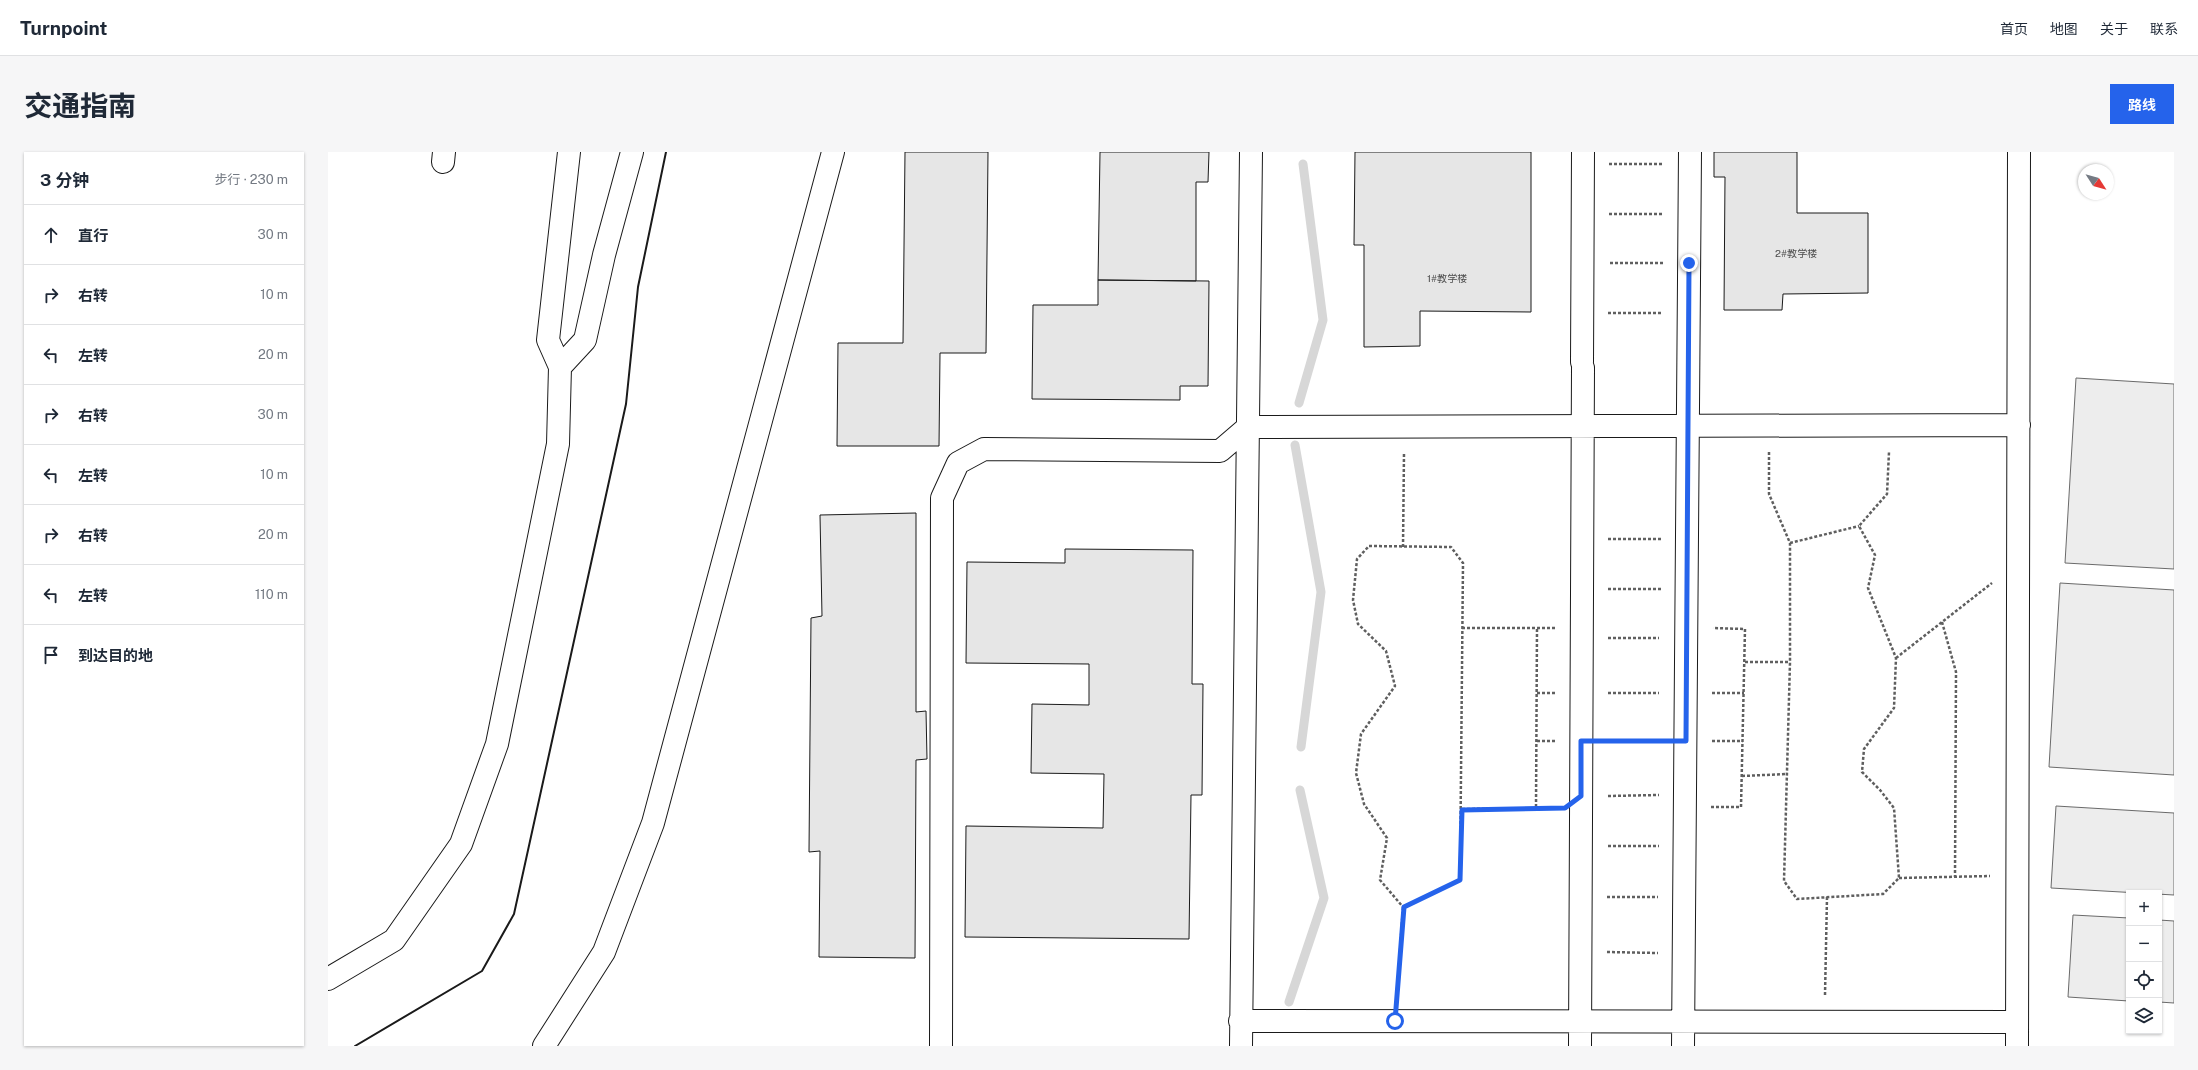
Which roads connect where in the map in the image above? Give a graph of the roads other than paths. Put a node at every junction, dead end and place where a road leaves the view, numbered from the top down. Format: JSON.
{"nodes":[{"id":1,"x":569,"y":152,"type":"edge"},
{"id":2,"x":632,"y":152,"type":"edge"},
{"id":3,"x":834,"y":152,"type":"edge"},
{"id":4,"x":1251,"y":152,"type":"edge"},
{"id":5,"x":2019,"y":152,"type":"edge"},
{"id":6,"x":1583,"y":158,"type":"edge"},
{"id":7,"x":1690,"y":158,"type":"edge"},
{"id":8,"x":560,"y":367,"type":"junction"},
{"id":9,"x":2019,"y":425,"type":"junction"},
{"id":10,"x":1582,"y":426,"type":"junction"},
{"id":11,"x":1689,"y":426,"type":"junction"},
{"id":12,"x":1248,"y":427,"type":"junction"},
{"id":13,"x":328,"y":979,"type":"edge"},
{"id":14,"x":1240,"y":1021,"type":"junction"},
{"id":15,"x":1580,"y":1021,"type":"junction"},
{"id":16,"x":1683,"y":1022,"type":"junction"},
{"id":17,"x":2017,"y":1022,"type":"junction"},
{"id":18,"x":544,"y":1046,"type":"edge"},
{"id":19,"x":941,"y":1046,"type":"edge"},
{"id":20,"x":1241,"y":1046,"type":"edge"},
{"id":21,"x":1580,"y":1046,"type":"edge"},
{"id":22,"x":1683,"y":1046,"type":"edge"},
{"id":23,"x":2017,"y":1046,"type":"edge"}],
"edges":[{"from":1,"to":8,"type":"street"},
{"from":2,"to":8,"type":"street"},
{"from":3,"to":18,"type":"street"},
{"from":4,"to":12,"type":"street"},
{"from":5,"to":9,"type":"street"},
{"from":6,"to":10,"type":"street"},
{"from":7,"to":11,"type":"street"},
{"from":8,"to":13,"type":"street"},
{"from":9,"to":11,"type":"street"},
{"from":9,"to":17,"type":"street"},
{"from":10,"to":11,"type":"street"},
{"from":10,"to":12,"type":"street"},
{"from":10,"to":15,"type":"street"},
{"from":11,"to":16,"type":"street"},
{"from":12,"to":14,"type":"street"},
{"from":12,"to":19,"type":"street"},
{"from":14,"to":15,"type":"street"},
{"from":14,"to":20,"type":"street"},
{"from":15,"to":16,"type":"street"},
{"from":15,"to":21,"type":"street"},
{"from":16,"to":17,"type":"street"},
{"from":16,"to":22,"type":"street"},
{"from":17,"to":23,"type":"street"}]}
